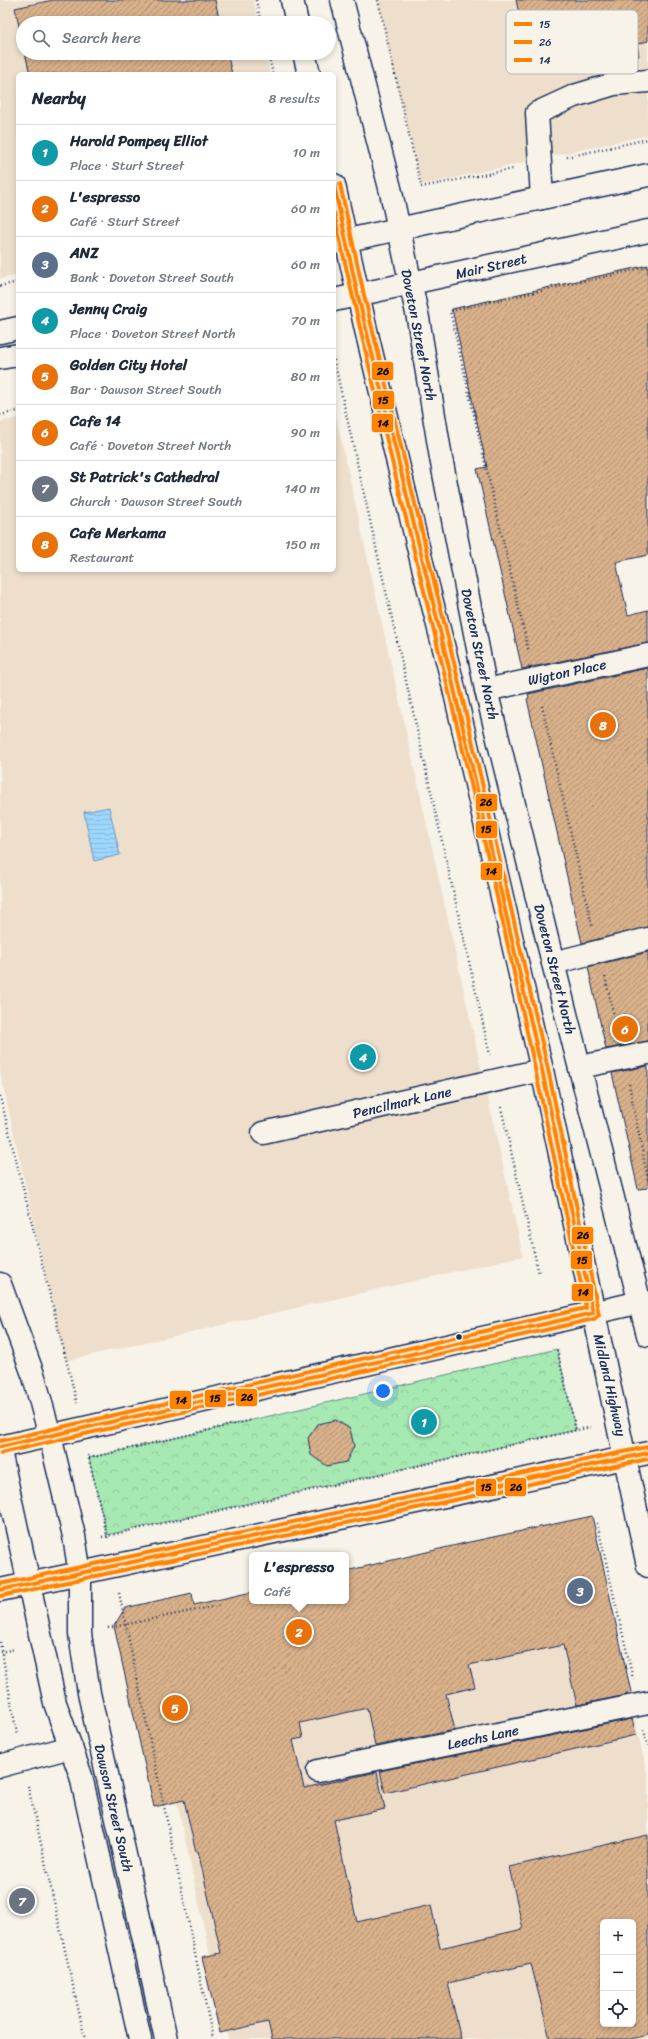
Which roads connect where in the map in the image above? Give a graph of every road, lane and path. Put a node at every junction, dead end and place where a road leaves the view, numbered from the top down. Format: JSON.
{"nodes":[{"id":1,"x":256,"y":0,"type":"edge"},
{"id":2,"x":292,"y":0,"type":"edge"},
{"id":3,"x":342,"y":0,"type":"edge"},
{"id":4,"x":378,"y":0,"type":"edge"},
{"id":5,"x":259,"y":16,"type":"edge"},
{"id":6,"x":295,"y":16,"type":"edge"},
{"id":7,"x":270,"y":60,"type":"edge"},
{"id":8,"x":306,"y":60,"type":"edge"},
{"id":9,"x":273,"y":72,"type":"edge"},
{"id":10,"x":309,"y":72,"type":"edge"},
{"id":11,"x":648,"y":81,"type":"edge"},
{"id":12,"x":648,"y":176,"type":"edge"},
{"id":13,"x":421,"y":187,"type":"dead end"},
{"id":14,"x":542,"y":198,"type":"junction"},
{"id":15,"x":336,"y":204,"type":"edge"},
{"id":16,"x":398,"y":228,"type":"junction"},
{"id":17,"x":648,"y":230,"type":"edge"},
{"id":18,"x":340,"y":241,"type":"edge"},
{"id":19,"x":648,"y":267,"type":"edge"},
{"id":20,"x":16,"y":282,"type":"edge"},
{"id":21,"x":409,"y":284,"type":"junction"},
{"id":22,"x":0,"y":286,"type":"edge"},
{"id":23,"x":358,"y":296,"type":"junction"},
{"id":24,"x":336,"y":300,"type":"edge"},
{"id":25,"x":16,"y":328,"type":"edge"},
{"id":26,"x":0,"y":332,"type":"edge"},
{"id":27,"x":16,"y":355,"type":"edge"},
{"id":28,"x":0,"y":358,"type":"edge"},
{"id":29,"x":336,"y":369,"type":"edge"},
{"id":30,"x":16,"y":411,"type":"edge"},
{"id":31,"x":0,"y":415,"type":"edge"},
{"id":32,"x":648,"y":655,"type":"edge"},
{"id":33,"x":535,"y":679,"type":"junction"},
{"id":34,"x":486,"y":690,"type":"junction"},
{"id":35,"x":648,"y":940,"type":"edge"},
{"id":36,"x":598,"y":950,"type":"junction"},
{"id":37,"x":553,"y":963,"type":"junction"},
{"id":38,"x":648,"y":1053,"type":"edge"},
{"id":39,"x":624,"y":1058,"type":"junction"},
{"id":40,"x":580,"y":1068,"type":"junction"},
{"id":41,"x":542,"y":1070,"type":"junction"},
{"id":42,"x":496,"y":1081,"type":"junction"},
{"id":43,"x":0,"y":1096,"type":"edge"},
{"id":44,"x":263,"y":1133,"type":"dead end"},
{"id":45,"x":648,"y":1180,"type":"edge"},
{"id":46,"x":539,"y":1274,"type":"dead end"},
{"id":47,"x":0,"y":1284,"type":"edge"},
{"id":48,"x":644,"y":1301,"type":"edge"},
{"id":49,"x":593,"y":1313,"type":"junction"},
{"id":50,"x":648,"y":1335,"type":"edge"},
{"id":51,"x":557,"y":1349,"type":"dead end"},
{"id":52,"x":82,"y":1428,"type":"junction"},
{"id":53,"x":50,"y":1436,"type":"junction"},
{"id":54,"x":0,"y":1447,"type":"edge"},
{"id":55,"x":0,"y":1451,"type":"edge"},
{"id":56,"x":648,"y":1454,"type":"edge"},
{"id":57,"x":626,"y":1458,"type":"junction"},
{"id":58,"x":597,"y":1523,"type":"dead end"},
{"id":59,"x":107,"y":1535,"type":"junction"},
{"id":60,"x":113,"y":1566,"type":"junction"},
{"id":61,"x":648,"y":1566,"type":"edge"},
{"id":62,"x":80,"y":1574,"type":"junction"},
{"id":63,"x":30,"y":1584,"type":"junction"},
{"id":64,"x":0,"y":1590,"type":"edge"},
{"id":65,"x":222,"y":1605,"type":"dead end"},
{"id":66,"x":126,"y":1624,"type":"junction"},
{"id":67,"x":0,"y":1642,"type":"edge"},
{"id":68,"x":643,"y":1704,"type":"edge"},
{"id":69,"x":648,"y":1746,"type":"edge"},
{"id":70,"x":71,"y":1747,"type":"junction"},
{"id":71,"x":22,"y":1761,"type":"junction"},
{"id":72,"x":0,"y":1766,"type":"edge"},
{"id":73,"x":318,"y":1771,"type":"dead end"},
{"id":74,"x":85,"y":2039,"type":"edge"},
{"id":75,"x":140,"y":2039,"type":"edge"},
{"id":76,"x":166,"y":2039,"type":"edge"},
{"id":77,"x":213,"y":2039,"type":"edge"}],
"edges":[{"from":1,"to":5,"type":"path"},
{"from":2,"to":6,"type":"main road"},
{"from":3,"to":16,"type":"main road","name":"Doveton Street North"},
{"from":4,"to":13,"type":"path"},
{"from":7,"to":9,"type":"path"},
{"from":8,"to":10,"type":"main road"},
{"from":11,"to":14,"type":"main road"},
{"from":12,"to":14,"type":"main road"},
{"from":14,"to":16,"type":"main road"},
{"from":15,"to":18,"type":"main road"},
{"from":16,"to":18,"type":"main road"},
{"from":16,"to":21,"type":"main road","name":"Doveton Street North"},
{"from":17,"to":21,"type":"main road","name":"Mair Street"},
{"from":18,"to":23,"type":"main road"},
{"from":19,"to":33,"type":"path"},
{"from":20,"to":22,"type":"path"},
{"from":21,"to":23,"type":"main road","name":"Mair Street"},
{"from":21,"to":34,"type":"main road","name":"Doveton Street North"},
{"from":23,"to":24,"type":"main road","name":"Mair Street"},
{"from":23,"to":41,"type":"main road"},
{"from":25,"to":26,"type":"main road"},
{"from":27,"to":28,"type":"main road"},
{"from":29,"to":42,"type":"path"},
{"from":30,"to":31,"type":"path"},
{"from":32,"to":33,"type":"main road","name":"Wigton Place"},
{"from":33,"to":34,"type":"main road","name":"Wigton Place"},
{"from":33,"to":36,"type":"path"},
{"from":34,"to":37,"type":"main road","name":"Doveton Street North"},
{"from":35,"to":36,"type":"main road"},
{"from":36,"to":37,"type":"main road"},
{"from":36,"to":39,"type":"path"},
{"from":37,"to":40,"type":"main road","name":"Doveton Street North"},
{"from":38,"to":39,"type":"main road"},
{"from":39,"to":40,"type":"main road"},
{"from":39,"to":45,"type":"path"},
{"from":40,"to":48,"type":"main road","name":"Doveton Street North"},
{"from":41,"to":42,"type":"main road","name":"Pencilmark Lane"},
{"from":41,"to":49,"type":"main road"},
{"from":42,"to":44,"type":"main road","name":"Pencilmark Lane"},
{"from":42,"to":46,"type":"path"},
{"from":43,"to":52,"type":"path"},
{"from":47,"to":53,"type":"main road","name":"Dawson Street South"},
{"from":48,"to":49,"type":"main road"},
{"from":48,"to":50,"type":"main road"},
{"from":49,"to":52,"type":"main road"},
{"from":49,"to":57,"type":"main road","name":"Midland Highway"},
{"from":51,"to":59,"type":"path"},
{"from":52,"to":53,"type":"main road"},
{"from":52,"to":59,"type":"path"},
{"from":53,"to":54,"type":"main road"},
{"from":53,"to":62,"type":"main road","name":"Dawson Street South"},
{"from":55,"to":63,"type":"main road","name":"Dawson Street South"},
{"from":56,"to":57,"type":"main road"},
{"from":57,"to":60,"type":"main road"},
{"from":57,"to":61,"type":"main road","name":"Midland Highway"},
{"from":58,"to":68,"type":"path"},
{"from":59,"to":60,"type":"path"},
{"from":60,"to":62,"type":"main road"},
{"from":60,"to":66,"type":"path"},
{"from":62,"to":63,"type":"main road"},
{"from":62,"to":76,"type":"main road","name":"Dawson Street South"},
{"from":63,"to":64,"type":"main road"},
{"from":63,"to":70,"type":"main road","name":"Dawson Street South"},
{"from":65,"to":66,"type":"path"},
{"from":66,"to":77,"type":"path"},
{"from":67,"to":71,"type":"path"},
{"from":68,"to":69,"type":"path"},
{"from":68,"to":73,"type":"main road","name":"Leechs Lane"},
{"from":70,"to":71,"type":"main road"},
{"from":70,"to":75,"type":"main road","name":"Dawson Street South"},
{"from":71,"to":72,"type":"main road"},
{"from":71,"to":74,"type":"path"}]}
